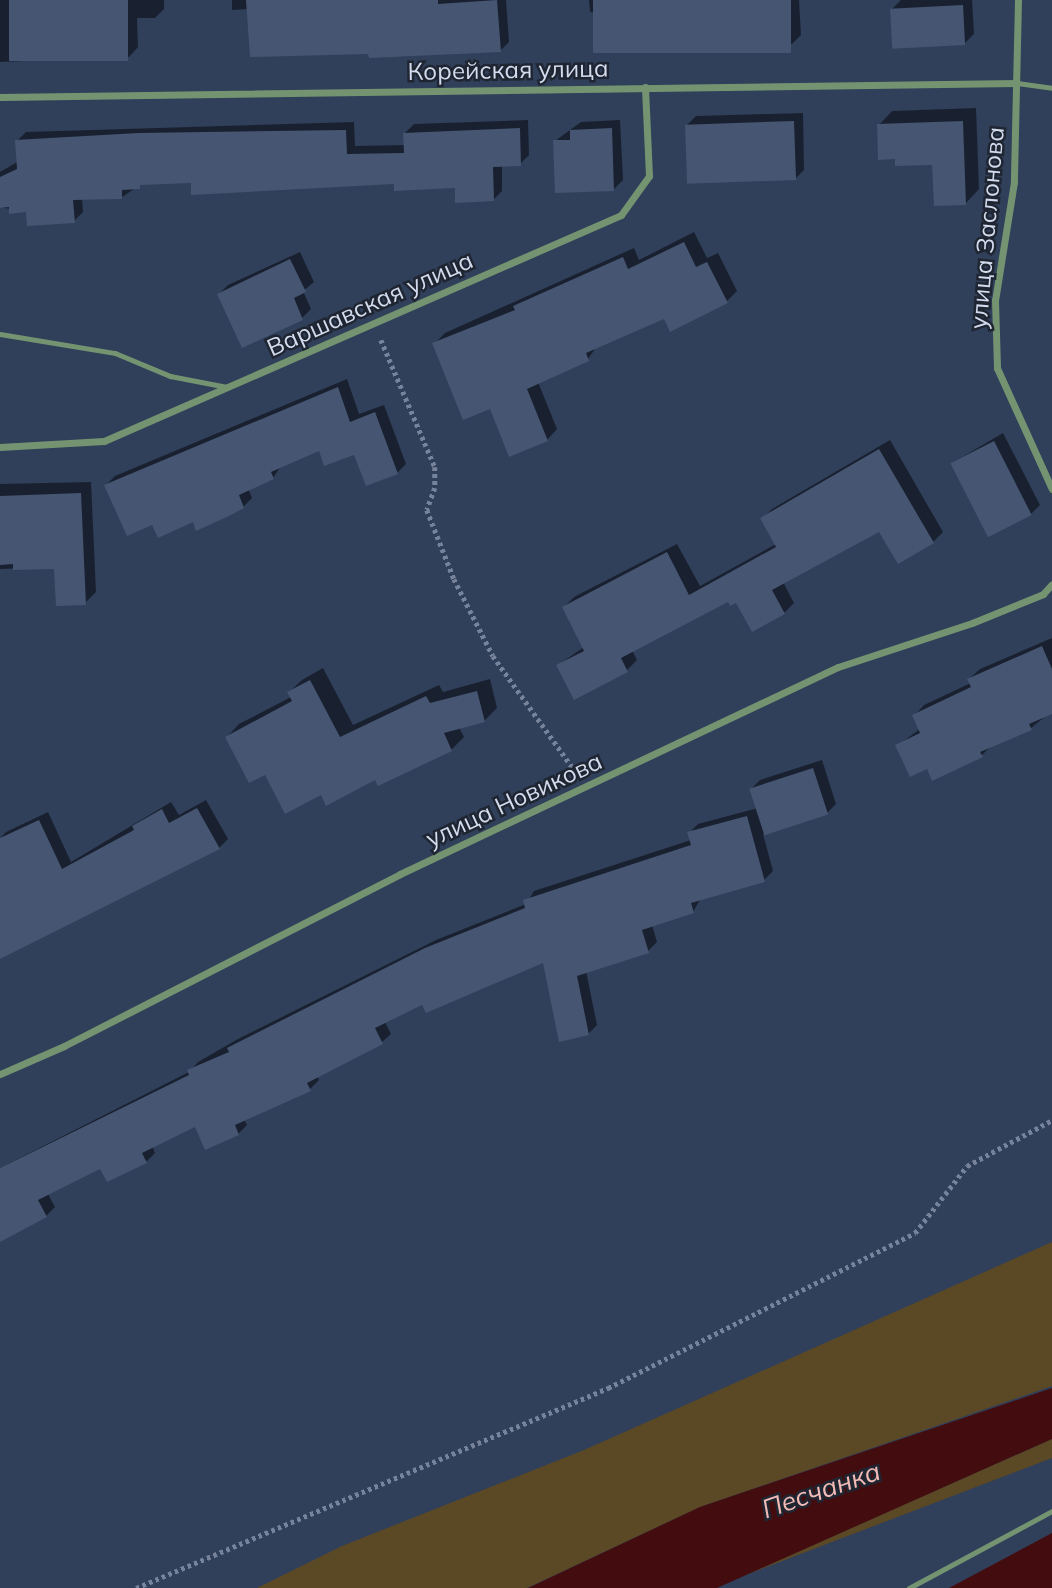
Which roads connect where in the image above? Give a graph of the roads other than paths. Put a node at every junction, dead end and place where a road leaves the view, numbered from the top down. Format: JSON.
{"nodes":[{"id":1,"x":1018,"y":0,"type":"edge"},
{"id":2,"x":1017,"y":83,"type":"junction"},
{"id":3,"x":645,"y":87,"type":"junction"},
{"id":4,"x":1052,"y":88,"type":"edge"},
{"id":5,"x":0,"y":97,"type":"edge"},
{"id":6,"x":0,"y":334,"type":"edge"},
{"id":7,"x":227,"y":387,"type":"junction"},
{"id":8,"x":0,"y":447,"type":"edge"},
{"id":9,"x":1052,"y":489,"type":"edge"},
{"id":10,"x":1052,"y":584,"type":"edge"},
{"id":11,"x":0,"y":1073,"type":"edge"},
{"id":12,"x":1052,"y":1511,"type":"edge"},
{"id":13,"x":909,"y":1588,"type":"edge"}],
"edges":[{"from":1,"to":2,"type":"street","name":"улица Заслонова"},
{"from":2,"to":3,"type":"street","name":"Корейская улица"},
{"from":2,"to":4,"type":"lane"},
{"from":2,"to":9,"type":"street","name":"улица Заслонова"},
{"from":3,"to":5,"type":"street","name":"Корейская улица"},
{"from":3,"to":7,"type":"street","name":"Варшавская улица"},
{"from":6,"to":7,"type":"lane"},
{"from":7,"to":8,"type":"street","name":"Варшавская улица"},
{"from":10,"to":11,"type":"street","name":"улица Новикова"},
{"from":12,"to":13,"type":"lane"}]}
